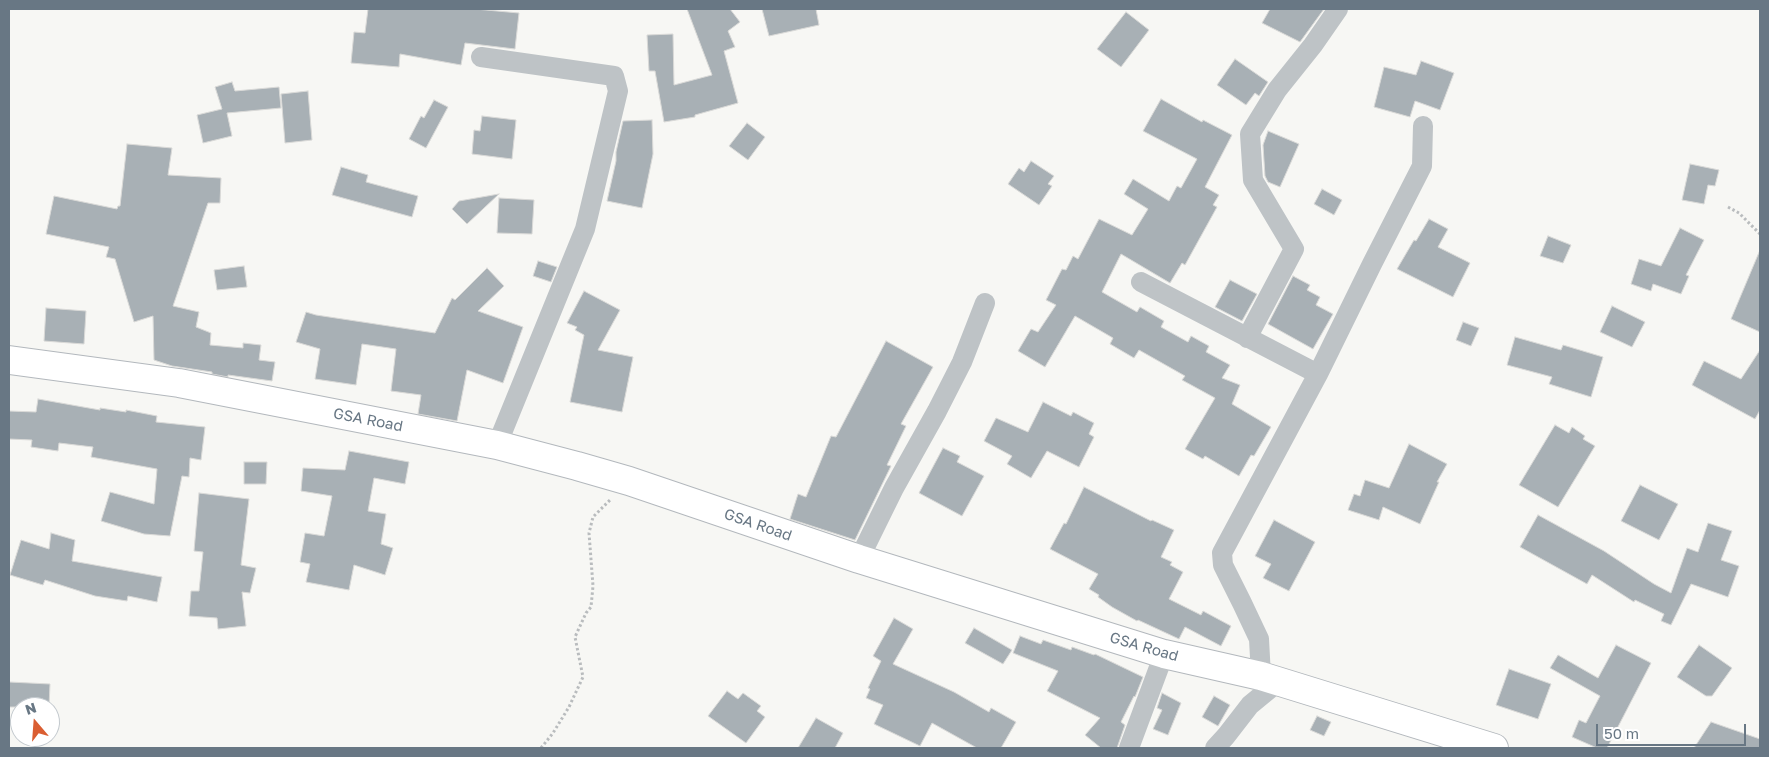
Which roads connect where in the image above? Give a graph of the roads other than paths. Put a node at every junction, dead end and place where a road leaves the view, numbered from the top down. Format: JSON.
{"nodes":[{"id":1,"x":1338,"y":9,"type":"edge"},
{"id":2,"x":481,"y":57,"type":"dead end"},
{"id":3,"x":1423,"y":126,"type":"dead end"},
{"id":4,"x":1141,"y":282,"type":"dead end"},
{"id":5,"x":985,"y":304,"type":"dead end"},
{"id":6,"x":1247,"y":338,"type":"junction"},
{"id":7,"x":9,"y":360,"type":"edge"},
{"id":8,"x":1318,"y":374,"type":"junction"},
{"id":9,"x":497,"y":445,"type":"junction"},
{"id":10,"x":859,"y":559,"type":"junction"},
{"id":11,"x":1164,"y":654,"type":"junction"},
{"id":12,"x":1270,"y":679,"type":"junction"},
{"id":13,"x":1129,"y":748,"type":"edge"},
{"id":14,"x":1215,"y":748,"type":"edge"},
{"id":15,"x":1494,"y":748,"type":"edge"}],
"edges":[{"from":1,"to":6,"type":"street"},
{"from":2,"to":9,"type":"street"},
{"from":3,"to":8,"type":"street"},
{"from":4,"to":6,"type":"street"},
{"from":5,"to":10,"type":"street"},
{"from":6,"to":8,"type":"street"},
{"from":7,"to":9,"type":"street","name":"GSA Road"},
{"from":8,"to":12,"type":"street"},
{"from":9,"to":10,"type":"street","name":"GSA Road"},
{"from":10,"to":11,"type":"street","name":"GSA Road"},
{"from":11,"to":12,"type":"street","name":"GSA Road"},
{"from":11,"to":13,"type":"street"},
{"from":12,"to":14,"type":"street"},
{"from":12,"to":15,"type":"street","name":"GSA Road"}]}
